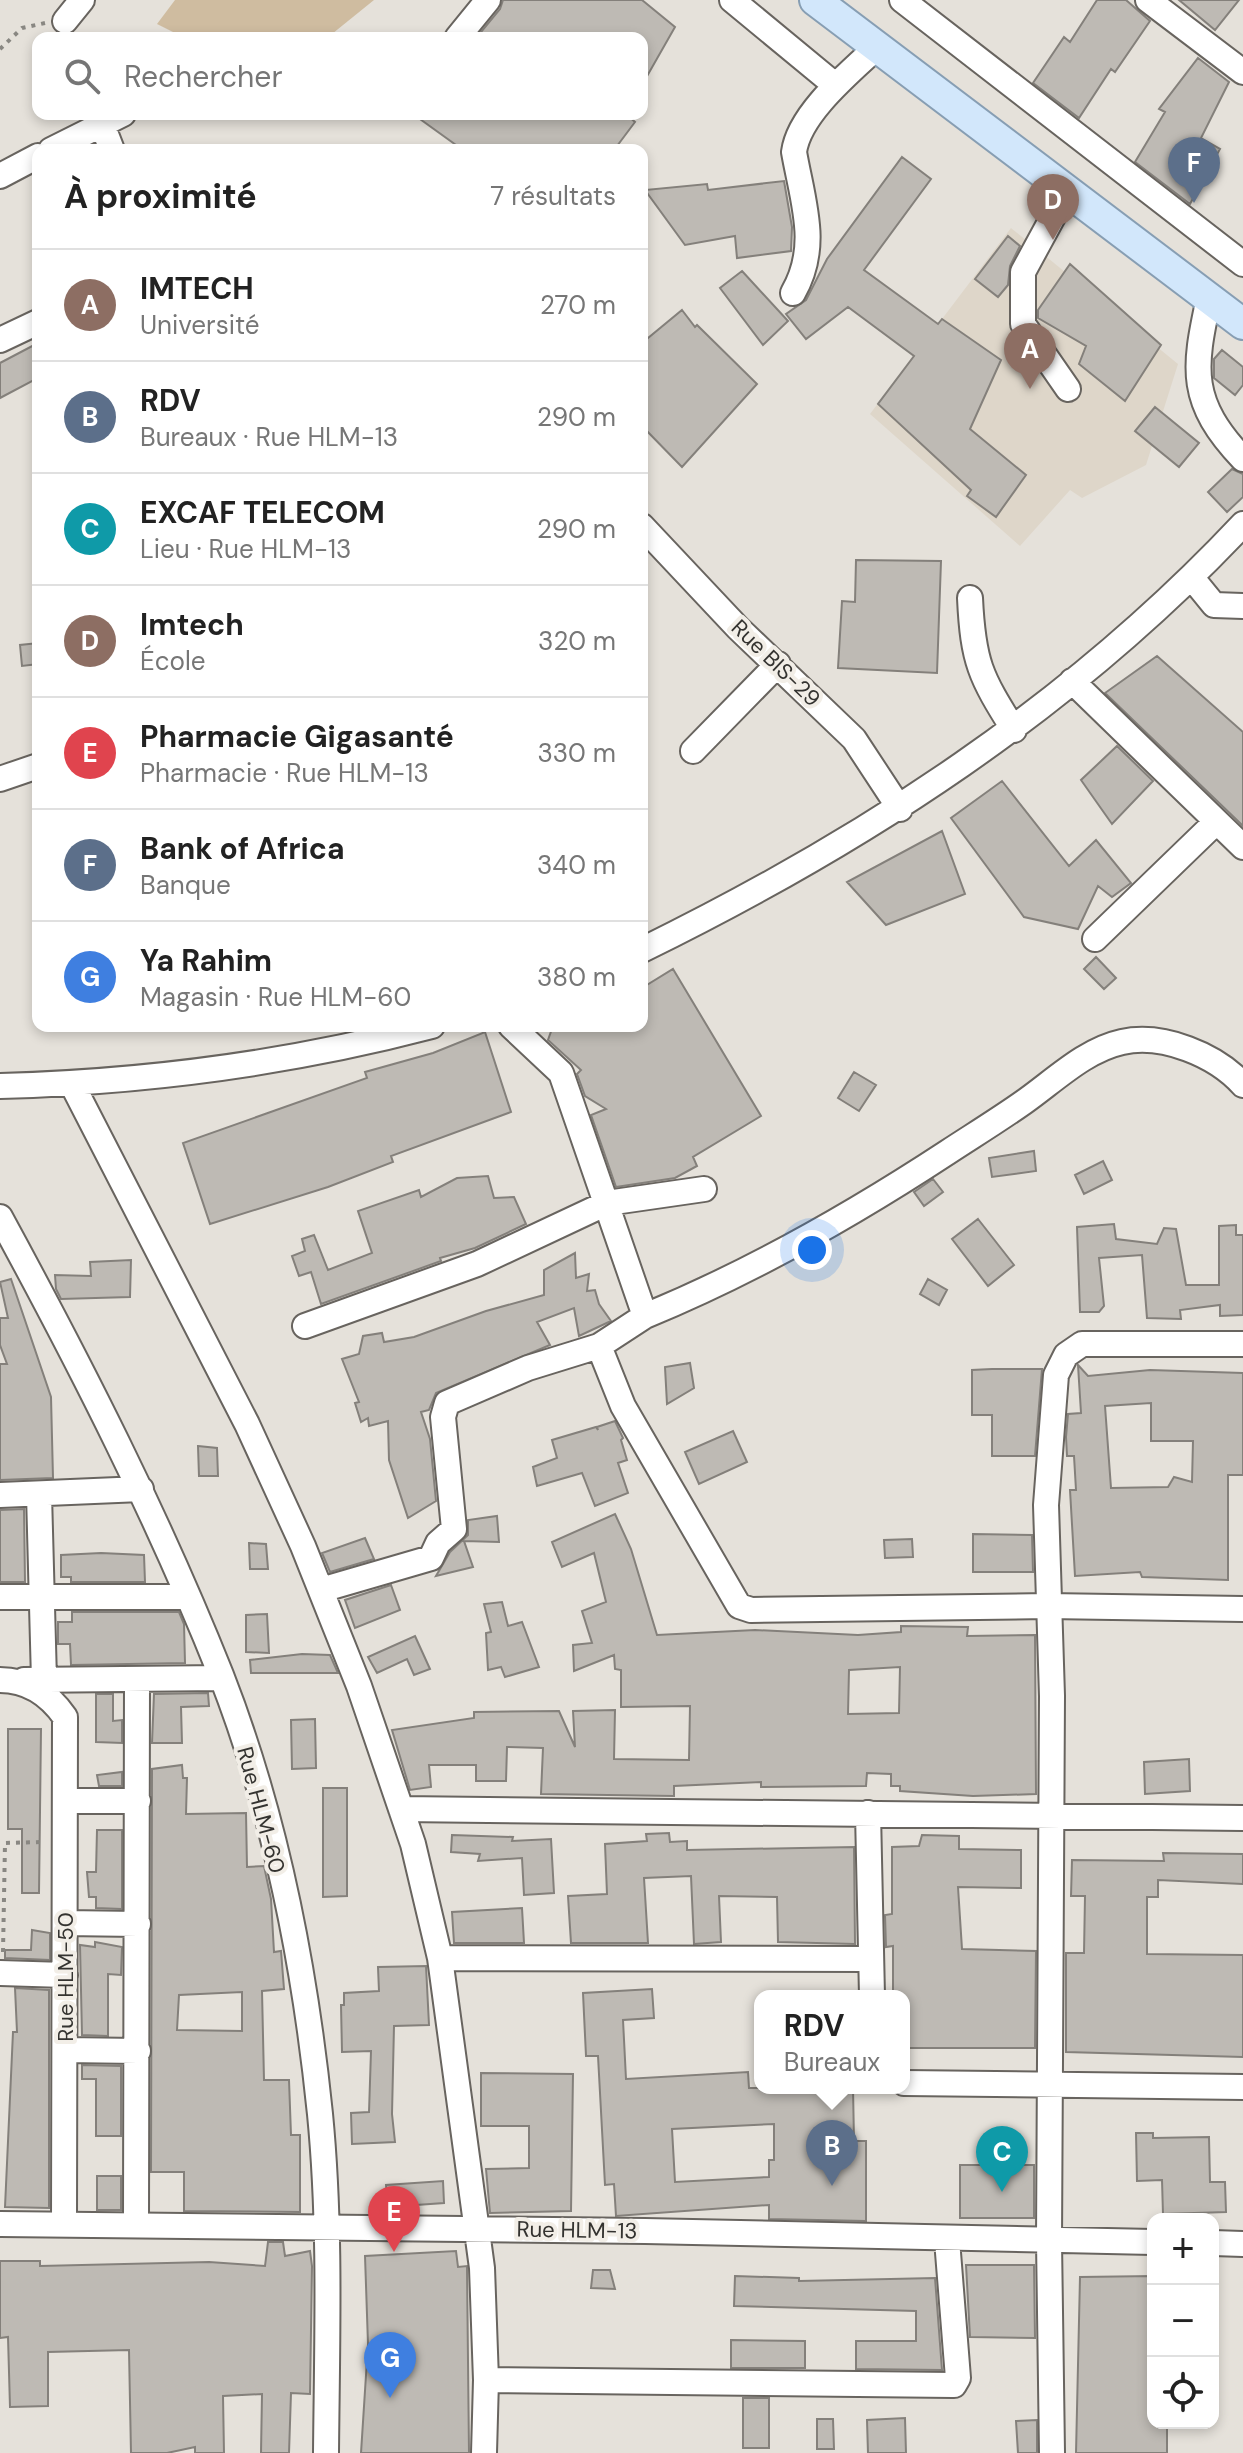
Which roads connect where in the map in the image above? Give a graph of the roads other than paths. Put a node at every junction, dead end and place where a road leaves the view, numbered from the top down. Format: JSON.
{"nodes":[{"id":1,"x":82,"y":0,"type":"edge"},
{"id":2,"x":488,"y":0,"type":"edge"},
{"id":3,"x":732,"y":0,"type":"edge"},
{"id":4,"x":815,"y":0,"type":"edge"},
{"id":5,"x":902,"y":0,"type":"edge"},
{"id":6,"x":1148,"y":0,"type":"edge"},
{"id":7,"x":65,"y":21,"type":"dead end"},
{"id":8,"x":462,"y":32,"type":"edge"},
{"id":9,"x":877,"y":47,"type":"junction"},
{"id":10,"x":1243,"y":72,"type":"edge"},
{"id":11,"x":835,"y":85,"type":"junction"},
{"id":12,"x":110,"y":120,"type":"edge"},
{"id":13,"x":112,"y":120,"type":"edge"},
{"id":14,"x":63,"y":144,"type":"edge"},
{"id":15,"x":112,"y":144,"type":"edge"},
{"id":16,"x":32,"y":159,"type":"edge"},
{"id":17,"x":0,"y":176,"type":"edge"},
{"id":18,"x":1067,"y":191,"type":"junction"},
{"id":19,"x":1243,"y":264,"type":"edge"},
{"id":20,"x":793,"y":293,"type":"dead end"},
{"id":21,"x":1232,"y":318,"type":"edge"},
{"id":22,"x":32,"y":325,"type":"edge"},
{"id":23,"x":0,"y":340,"type":"edge"},
{"id":24,"x":1068,"y":389,"type":"dead end"},
{"id":25,"x":1243,"y":459,"type":"edge"},
{"id":26,"x":1243,"y":524,"type":"edge"},
{"id":27,"x":648,"y":532,"type":"edge"},
{"id":28,"x":1192,"y":578,"type":"junction"},
{"id":29,"x":970,"y":598,"type":"dead end"},
{"id":30,"x":1243,"y":606,"type":"edge"},
{"id":31,"x":778,"y":664,"type":"junction"},
{"id":32,"x":1072,"y":681,"type":"junction"},
{"id":33,"x":1014,"y":730,"type":"junction"},
{"id":34,"x":693,"y":751,"type":"dead end"},
{"id":35,"x":32,"y":768,"type":"edge"},
{"id":36,"x":0,"y":779,"type":"edge"},
{"id":37,"x":900,"y":809,"type":"junction"},
{"id":38,"x":1216,"y":822,"type":"junction"},
{"id":39,"x":1243,"y":847,"type":"edge"},
{"id":40,"x":1095,"y":939,"type":"dead end"},
{"id":41,"x":648,"y":947,"type":"edge"},
{"id":42,"x":517,"y":1032,"type":"edge"},
{"id":43,"x":373,"y":1034,"type":"edge"},
{"id":44,"x":72,"y":1084,"type":"junction"},
{"id":45,"x":1243,"y":1085,"type":"edge"},
{"id":46,"x":0,"y":1086,"type":"edge"},
{"id":47,"x":704,"y":1189,"type":"dead end"},
{"id":48,"x":607,"y":1203,"type":"junction"},
{"id":49,"x":0,"y":1217,"type":"edge"},
{"id":50,"x":11,"y":1258,"type":"edge"},
{"id":51,"x":645,"y":1316,"type":"junction"},
{"id":52,"x":305,"y":1326,"type":"dead end"},
{"id":53,"x":1243,"y":1344,"type":"edge"},
{"id":54,"x":599,"y":1346,"type":"junction"},
{"id":55,"x":141,"y":1489,"type":"junction"},
{"id":56,"x":39,"y":1494,"type":"junction"},
{"id":57,"x":0,"y":1495,"type":"edge"},
{"id":58,"x":321,"y":1590,"type":"junction"},
{"id":59,"x":0,"y":1597,"type":"edge"},
{"id":60,"x":41,"y":1597,"type":"junction"},
{"id":61,"x":187,"y":1597,"type":"junction"},
{"id":62,"x":1048,"y":1606,"type":"junction"},
{"id":63,"x":1243,"y":1609,"type":"edge"},
{"id":64,"x":222,"y":1678,"type":"junction"},
{"id":65,"x":137,"y":1679,"type":"junction"},
{"id":66,"x":9,"y":1680,"type":"edge"},
{"id":67,"x":44,"y":1680,"type":"junction"},
{"id":68,"x":66,"y":1801,"type":"junction"},
{"id":69,"x":138,"y":1801,"type":"junction"},
{"id":70,"x":401,"y":1809,"type":"junction"},
{"id":71,"x":868,"y":1813,"type":"junction"},
{"id":72,"x":1050,"y":1814,"type":"junction"},
{"id":73,"x":1243,"y":1818,"type":"edge"},
{"id":74,"x":65,"y":1923,"type":"junction"},
{"id":75,"x":138,"y":1924,"type":"junction"},
{"id":76,"x":440,"y":1958,"type":"junction"},
{"id":77,"x":870,"y":1959,"type":"junction"},
{"id":78,"x":1,"y":1973,"type":"edge"},
{"id":79,"x":65,"y":1975,"type":"junction"},
{"id":80,"x":872,"y":1990,"type":"edge"},
{"id":81,"x":65,"y":2050,"type":"junction"},
{"id":82,"x":138,"y":2051,"type":"junction"},
{"id":83,"x":910,"y":2083,"type":"edge"},
{"id":84,"x":1049,"y":2086,"type":"junction"},
{"id":85,"x":1243,"y":2087,"type":"edge"},
{"id":86,"x":0,"y":2224,"type":"edge"},
{"id":87,"x":64,"y":2224,"type":"junction"},
{"id":88,"x":136,"y":2224,"type":"junction"},
{"id":89,"x":327,"y":2227,"type":"junction"},
{"id":90,"x":477,"y":2229,"type":"junction"},
{"id":91,"x":947,"y":2240,"type":"junction"},
{"id":92,"x":1049,"y":2241,"type":"junction"},
{"id":93,"x":1147,"y":2242,"type":"edge"},
{"id":94,"x":1219,"y":2243,"type":"edge"},
{"id":95,"x":1243,"y":2244,"type":"edge"},
{"id":96,"x":486,"y":2380,"type":"junction"},
{"id":97,"x":326,"y":2453,"type":"edge"},
{"id":98,"x":484,"y":2453,"type":"edge"},
{"id":99,"x":1052,"y":2453,"type":"edge"}],
"edges":[{"from":1,"to":7,"type":"street"},
{"from":2,"to":8,"type":"street"},
{"from":3,"to":11,"type":"street"},
{"from":4,"to":9,"type":"main road"},
{"from":5,"to":19,"type":"street"},
{"from":6,"to":10,"type":"street"},
{"from":9,"to":11,"type":"street"},
{"from":9,"to":18,"type":"main road"},
{"from":11,"to":20,"type":"street"},
{"from":12,"to":14,"type":"street"},
{"from":13,"to":15,"type":"street"},
{"from":16,"to":17,"type":"street"},
{"from":18,"to":21,"type":"main road"},
{"from":18,"to":24,"type":"street"},
{"from":21,"to":25,"type":"street"},
{"from":22,"to":23,"type":"street"},
{"from":26,"to":28,"type":"street"},
{"from":27,"to":31,"type":"street","name":"Rue BIS-29"},
{"from":28,"to":30,"type":"street"},
{"from":28,"to":32,"type":"street"},
{"from":29,"to":33,"type":"street"},
{"from":31,"to":34,"type":"street"},
{"from":31,"to":37,"type":"street","name":"Rue BIS-29"},
{"from":32,"to":33,"type":"street"},
{"from":32,"to":38,"type":"street"},
{"from":33,"to":37,"type":"street"},
{"from":35,"to":36,"type":"street"},
{"from":37,"to":41,"type":"street"},
{"from":38,"to":39,"type":"street"},
{"from":38,"to":40,"type":"street"},
{"from":42,"to":48,"type":"street"},
{"from":43,"to":44,"type":"street"},
{"from":44,"to":46,"type":"street"},
{"from":44,"to":58,"type":"street"},
{"from":45,"to":51,"type":"street"},
{"from":47,"to":48,"type":"street"},
{"from":48,"to":51,"type":"street"},
{"from":48,"to":52,"type":"street"},
{"from":49,"to":50,"type":"street","name":"Rue HLM-60"},
{"from":50,"to":55,"type":"street","name":"Rue HLM-60"},
{"from":51,"to":54,"type":"street"},
{"from":53,"to":62,"type":"street"},
{"from":54,"to":58,"type":"street"},
{"from":54,"to":62,"type":"street"},
{"from":55,"to":56,"type":"street"},
{"from":55,"to":61,"type":"street","name":"Rue HLM-60"},
{"from":56,"to":57,"type":"street"},
{"from":56,"to":60,"type":"street"},
{"from":58,"to":70,"type":"street"},
{"from":59,"to":60,"type":"street"},
{"from":60,"to":61,"type":"street"},
{"from":60,"to":67,"type":"street"},
{"from":61,"to":64,"type":"street","name":"Rue HLM-60"},
{"from":62,"to":63,"type":"street"},
{"from":62,"to":72,"type":"street"},
{"from":64,"to":65,"type":"street"},
{"from":64,"to":89,"type":"street","name":"Rue HLM-60"},
{"from":65,"to":67,"type":"street"},
{"from":65,"to":69,"type":"street"},
{"from":66,"to":67,"type":"street"},
{"from":66,"to":68,"type":"street","name":"Rue HLM-50"},
{"from":68,"to":69,"type":"street"},
{"from":68,"to":74,"type":"street","name":"Rue HLM-50"},
{"from":69,"to":75,"type":"street"},
{"from":70,"to":71,"type":"street"},
{"from":70,"to":76,"type":"street"},
{"from":71,"to":72,"type":"street"},
{"from":71,"to":77,"type":"street"},
{"from":72,"to":73,"type":"street"},
{"from":72,"to":84,"type":"street"},
{"from":74,"to":75,"type":"street"},
{"from":74,"to":79,"type":"street","name":"Rue HLM-50"},
{"from":75,"to":82,"type":"street"},
{"from":76,"to":77,"type":"street"},
{"from":76,"to":90,"type":"street"},
{"from":77,"to":80,"type":"street"},
{"from":78,"to":79,"type":"street"},
{"from":79,"to":81,"type":"street","name":"Rue HLM-50"},
{"from":81,"to":82,"type":"street"},
{"from":81,"to":87,"type":"street","name":"Rue HLM-50"},
{"from":82,"to":88,"type":"street"},
{"from":83,"to":84,"type":"street"},
{"from":84,"to":85,"type":"street"},
{"from":84,"to":92,"type":"street"},
{"from":86,"to":87,"type":"street","name":"Rue HLM-13"},
{"from":87,"to":88,"type":"street","name":"Rue HLM-13"},
{"from":88,"to":89,"type":"street","name":"Rue HLM-13"},
{"from":89,"to":90,"type":"street","name":"Rue HLM-13"},
{"from":89,"to":97,"type":"street","name":"Rue HLM-60"},
{"from":90,"to":91,"type":"street","name":"Rue HLM-13"},
{"from":90,"to":96,"type":"street"},
{"from":91,"to":92,"type":"street","name":"Rue HLM-13"},
{"from":91,"to":96,"type":"street"},
{"from":92,"to":93,"type":"street","name":"Rue HLM-13"},
{"from":92,"to":99,"type":"street"},
{"from":94,"to":95,"type":"street"},
{"from":96,"to":98,"type":"street"}]}
